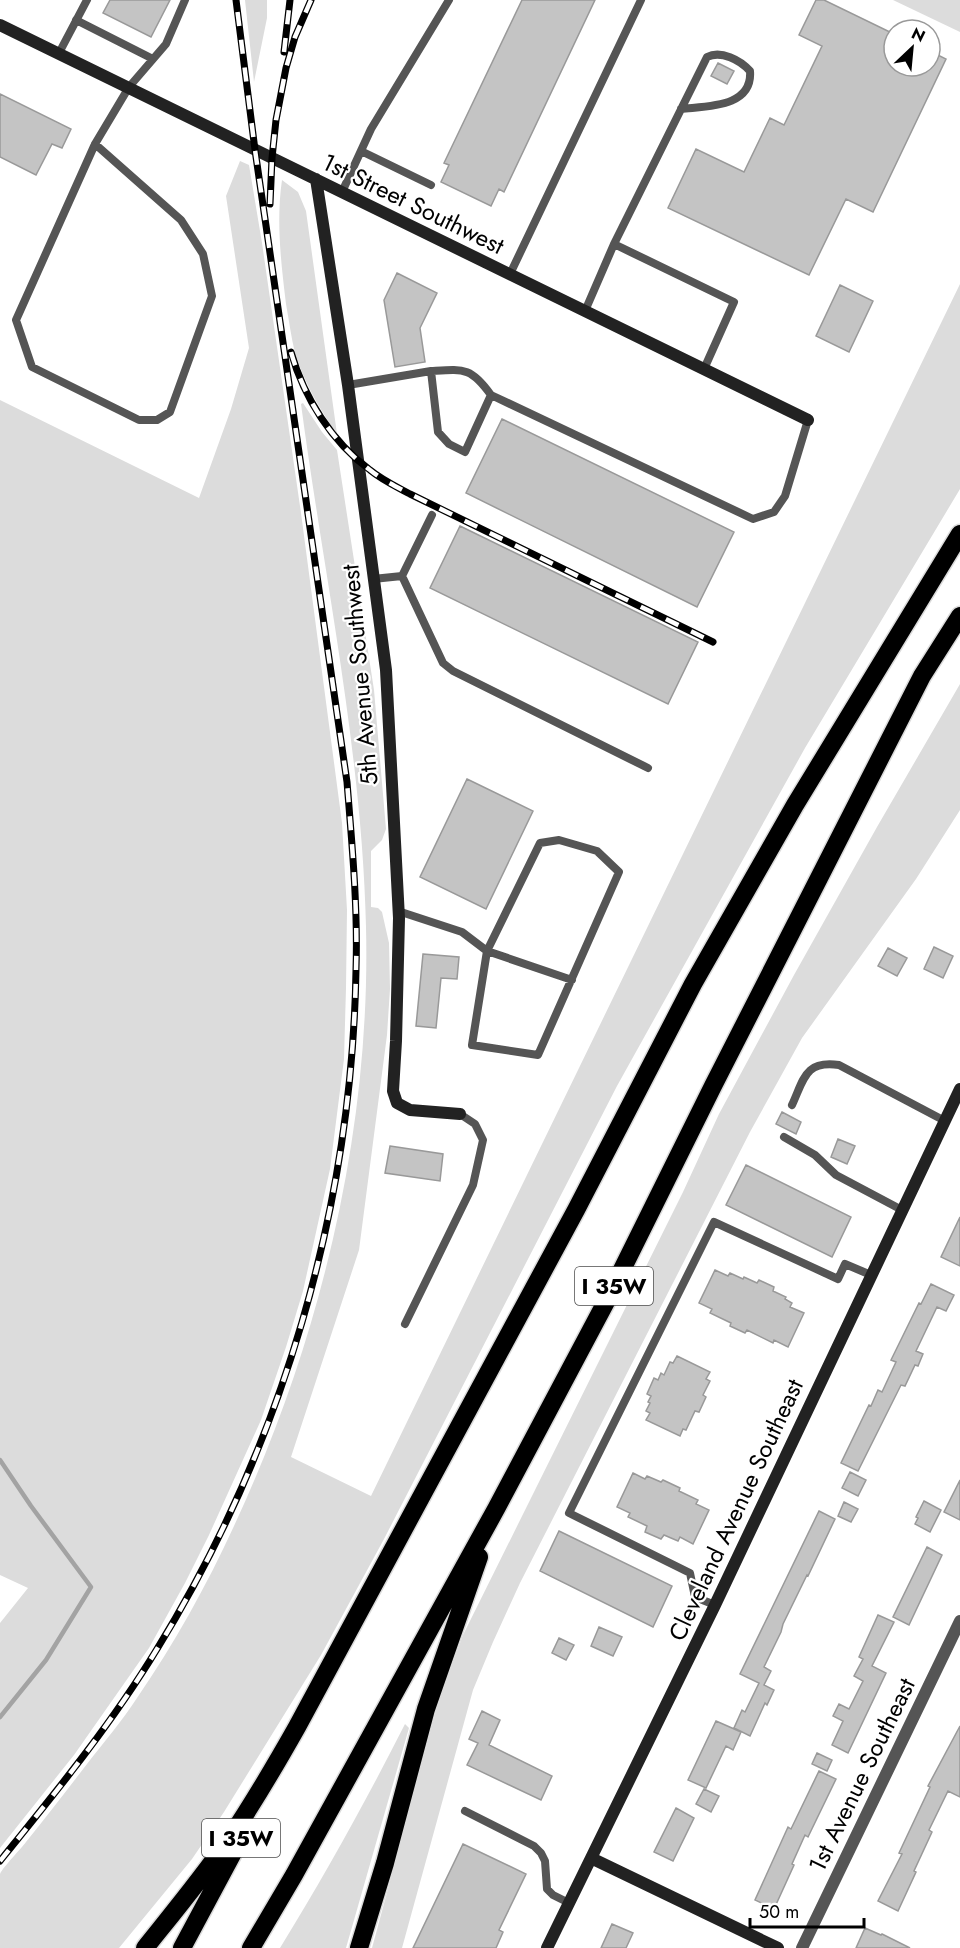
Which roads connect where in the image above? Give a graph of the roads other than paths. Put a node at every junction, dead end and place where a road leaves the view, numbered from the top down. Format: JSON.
{"nodes":[{"id":1,"x":87,"y":0,"type":"edge"},
{"id":2,"x":185,"y":0,"type":"edge"},
{"id":3,"x":449,"y":0,"type":"edge"},
{"id":4,"x":641,"y":0,"type":"edge"},
{"id":5,"x":76,"y":20,"type":"junction"},
{"id":6,"x":0,"y":25,"type":"edge"},
{"id":7,"x":58,"y":53,"type":"junction"},
{"id":8,"x":153,"y":59,"type":"junction"},
{"id":9,"x":129,"y":87,"type":"junction"},
{"id":10,"x":681,"y":109,"type":"junction"},
{"id":11,"x":95,"y":144,"type":"junction"},
{"id":12,"x":361,"y":151,"type":"junction"},
{"id":13,"x":316,"y":179,"type":"junction"},
{"id":14,"x":431,"y":185,"type":"dead end"},
{"id":15,"x":342,"y":192,"type":"junction"},
{"id":16,"x":614,"y":244,"type":"junction"},
{"id":17,"x":510,"y":274,"type":"junction"},
{"id":18,"x":585,"y":311,"type":"junction"},
{"id":19,"x":704,"y":369,"type":"junction"},
{"id":20,"x":431,"y":371,"type":"junction"},
{"id":21,"x":348,"y":385,"type":"junction"},
{"id":22,"x":491,"y":395,"type":"junction"},
{"id":23,"x":808,"y":420,"type":"joint"},
{"id":24,"x":432,"y":515,"type":"dead end"},
{"id":25,"x":960,"y":534,"type":"edge"},
{"id":26,"x":402,"y":576,"type":"junction"},
{"id":27,"x":374,"y":579,"type":"junction"},
{"id":28,"x":960,"y":616,"type":"edge"},
{"id":29,"x":648,"y":768,"type":"dead end"},
{"id":30,"x":398,"y":911,"type":"junction"},
{"id":31,"x":487,"y":951,"type":"junction"},
{"id":32,"x":572,"y":980,"type":"junction"},
{"id":33,"x":960,"y":1089,"type":"edge"},
{"id":34,"x":792,"y":1105,"type":"dead end"},
{"id":35,"x":460,"y":1114,"type":"joint"},
{"id":36,"x":945,"y":1121,"type":"junction"},
{"id":37,"x":784,"y":1137,"type":"dead end"},
{"id":38,"x":902,"y":1210,"type":"junction"},
{"id":39,"x":871,"y":1275,"type":"junction"},
{"id":40,"x":405,"y":1324,"type":"dead end"},
{"id":41,"x":496,"y":1509,"type":"junction"},
{"id":42,"x":715,"y":1605,"type":"junction"},
{"id":43,"x":960,"y":1621,"type":"edge"},
{"id":44,"x":297,"y":1727,"type":"junction"},
{"id":45,"x":465,"y":1811,"type":"dead end"},
{"id":46,"x":591,"y":1858,"type":"junction"},
{"id":47,"x":569,"y":1903,"type":"junction"},
{"id":48,"x":145,"y":1948,"type":"edge"},
{"id":49,"x":182,"y":1948,"type":"edge"},
{"id":50,"x":250,"y":1948,"type":"edge"},
{"id":51,"x":359,"y":1948,"type":"edge"},
{"id":52,"x":547,"y":1948,"type":"edge"},
{"id":53,"x":778,"y":1948,"type":"edge"},
{"id":54,"x":802,"y":1948,"type":"edge"}],
"edges":[{"from":1,"to":5,"type":"lane"},
{"from":2,"to":8,"type":"lane"},
{"from":3,"to":12,"type":"lane"},
{"from":4,"to":17,"type":"lane"},
{"from":5,"to":7,"type":"lane"},
{"from":5,"to":8,"type":"lane"},
{"from":6,"to":7,"type":"street","name":"1st Street Southwest"},
{"from":7,"to":9,"type":"street","name":"1st Street Southwest"},
{"from":8,"to":9,"type":"lane"},
{"from":9,"to":11,"type":"lane"},
{"from":9,"to":13,"type":"street","name":"1st Street Southwest"},
{"from":10,"to":10,"type":"lane"},
{"from":10,"to":16,"type":"lane"},
{"from":11,"to":11,"type":"lane"},
{"from":12,"to":14,"type":"lane"},
{"from":12,"to":15,"type":"lane"},
{"from":13,"to":15,"type":"street","name":"1st Street Southwest"},
{"from":13,"to":21,"type":"street","name":"5th Avenue Southwest"},
{"from":15,"to":17,"type":"street","name":"1st Street Southwest"},
{"from":16,"to":18,"type":"lane"},
{"from":16,"to":19,"type":"lane"},
{"from":17,"to":18,"type":"street","name":"1st Street Southwest"},
{"from":18,"to":19,"type":"street","name":"1st Street Southwest"},
{"from":19,"to":23,"type":"street","name":"1st Street Southwest"},
{"from":20,"to":21,"type":"lane"},
{"from":20,"to":22,"type":"lane"},
{"from":20,"to":22,"type":"lane"},
{"from":21,"to":27,"type":"street","name":"5th Avenue Southwest"},
{"from":22,"to":23,"type":"lane"},
{"from":24,"to":26,"type":"lane"},
{"from":25,"to":44,"type":"highway","number":"I 35W"},
{"from":26,"to":27,"type":"lane"},
{"from":26,"to":29,"type":"lane"},
{"from":27,"to":30,"type":"street","name":"5th Avenue Southwest"},
{"from":28,"to":41,"type":"highway","number":"I 35W"},
{"from":30,"to":31,"type":"lane"},
{"from":30,"to":35,"type":"street","name":"5th Avenue Southwest"},
{"from":31,"to":32,"type":"lane"},
{"from":31,"to":32,"type":"lane"},
{"from":31,"to":32,"type":"lane"},
{"from":33,"to":36,"type":"street","name":"Cleveland Avenue Southeast"},
{"from":34,"to":36,"type":"lane"},
{"from":35,"to":40,"type":"lane"},
{"from":36,"to":38,"type":"street","name":"Cleveland Avenue Southeast"},
{"from":37,"to":38,"type":"lane"},
{"from":38,"to":39,"type":"street","name":"Cleveland Avenue Southeast"},
{"from":39,"to":42,"type":"street","name":"Cleveland Avenue Southeast"},
{"from":39,"to":42,"type":"lane"},
{"from":41,"to":50,"type":"highway","number":"I 35W"},
{"from":41,"to":51,"type":"highway"},
{"from":42,"to":46,"type":"street","name":"Cleveland Avenue Southeast"},
{"from":43,"to":54,"type":"street","name":"1st Avenue Southeast"},
{"from":44,"to":48,"type":"highway"},
{"from":44,"to":49,"type":"highway","number":"I 35W"},
{"from":45,"to":47,"type":"lane"},
{"from":46,"to":47,"type":"street","name":"Cleveland Avenue Southeast"},
{"from":46,"to":53,"type":"street"},
{"from":47,"to":52,"type":"street","name":"Cleveland Avenue Southeast"}]}
